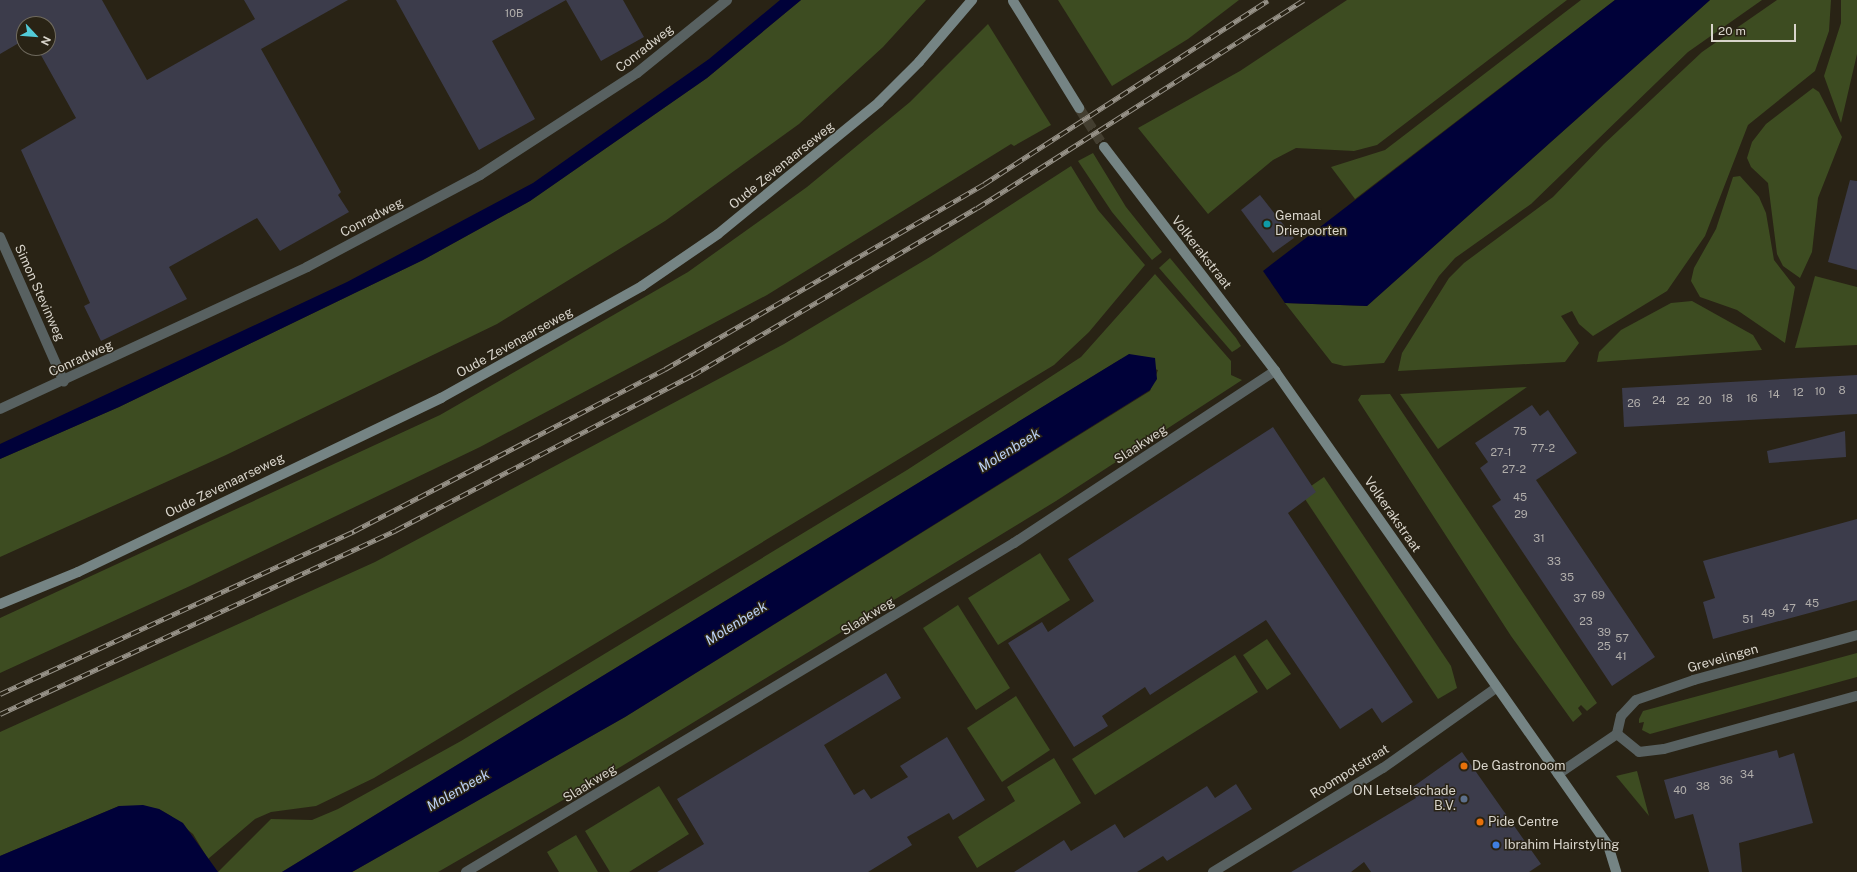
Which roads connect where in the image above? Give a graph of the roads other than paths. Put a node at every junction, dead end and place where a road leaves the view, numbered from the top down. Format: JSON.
{"nodes":[{"id":1,"x":727,"y":0,"type":"edge"},
{"id":2,"x":972,"y":0,"type":"edge"},
{"id":3,"x":1013,"y":1,"type":"edge"},
{"id":4,"x":1079,"y":108,"type":"tunnel mouth"},
{"id":5,"x":1104,"y":147,"type":"tunnel mouth"},
{"id":6,"x":0,"y":237,"type":"edge"},
{"id":7,"x":1275,"y":371,"type":"junction"},
{"id":8,"x":64,"y":382,"type":"junction"},
{"id":9,"x":0,"y":409,"type":"edge"},
{"id":10,"x":0,"y":604,"type":"edge"},
{"id":11,"x":1857,"y":635,"type":"edge"},
{"id":12,"x":1496,"y":688,"type":"junction"},
{"id":13,"x":1857,"y":696,"type":"edge"},
{"id":14,"x":1617,"y":734,"type":"junction"},
{"id":15,"x":1558,"y":774,"type":"junction"},
{"id":16,"x":466,"y":872,"type":"edge"},
{"id":17,"x":1213,"y":872,"type":"edge"},
{"id":18,"x":1616,"y":872,"type":"edge"}],
"edges":[{"from":1,"to":8,"type":"street","name":"Conradweg"},
{"from":2,"to":10,"type":"street","name":"Oude Zevenaarseweg"},
{"from":3,"to":4,"type":"street"},
{"from":5,"to":7,"type":"street","name":"Volkerakstraat"},
{"from":6,"to":8,"type":"street","name":"Simon Stevinweg"},
{"from":7,"to":12,"type":"street","name":"Volkerakstraat"},
{"from":7,"to":16,"type":"street","name":"Slaakweg"},
{"from":8,"to":9,"type":"street","name":"Conradweg"},
{"from":11,"to":14,"type":"street","name":"Grevelingen"},
{"from":12,"to":15,"type":"street","name":"Volkerakstraat"},
{"from":12,"to":17,"type":"street","name":"Roompotstraat"},
{"from":13,"to":14,"type":"street"},
{"from":14,"to":15,"type":"street"},
{"from":15,"to":18,"type":"street","name":"Volkerakstraat"}]}
